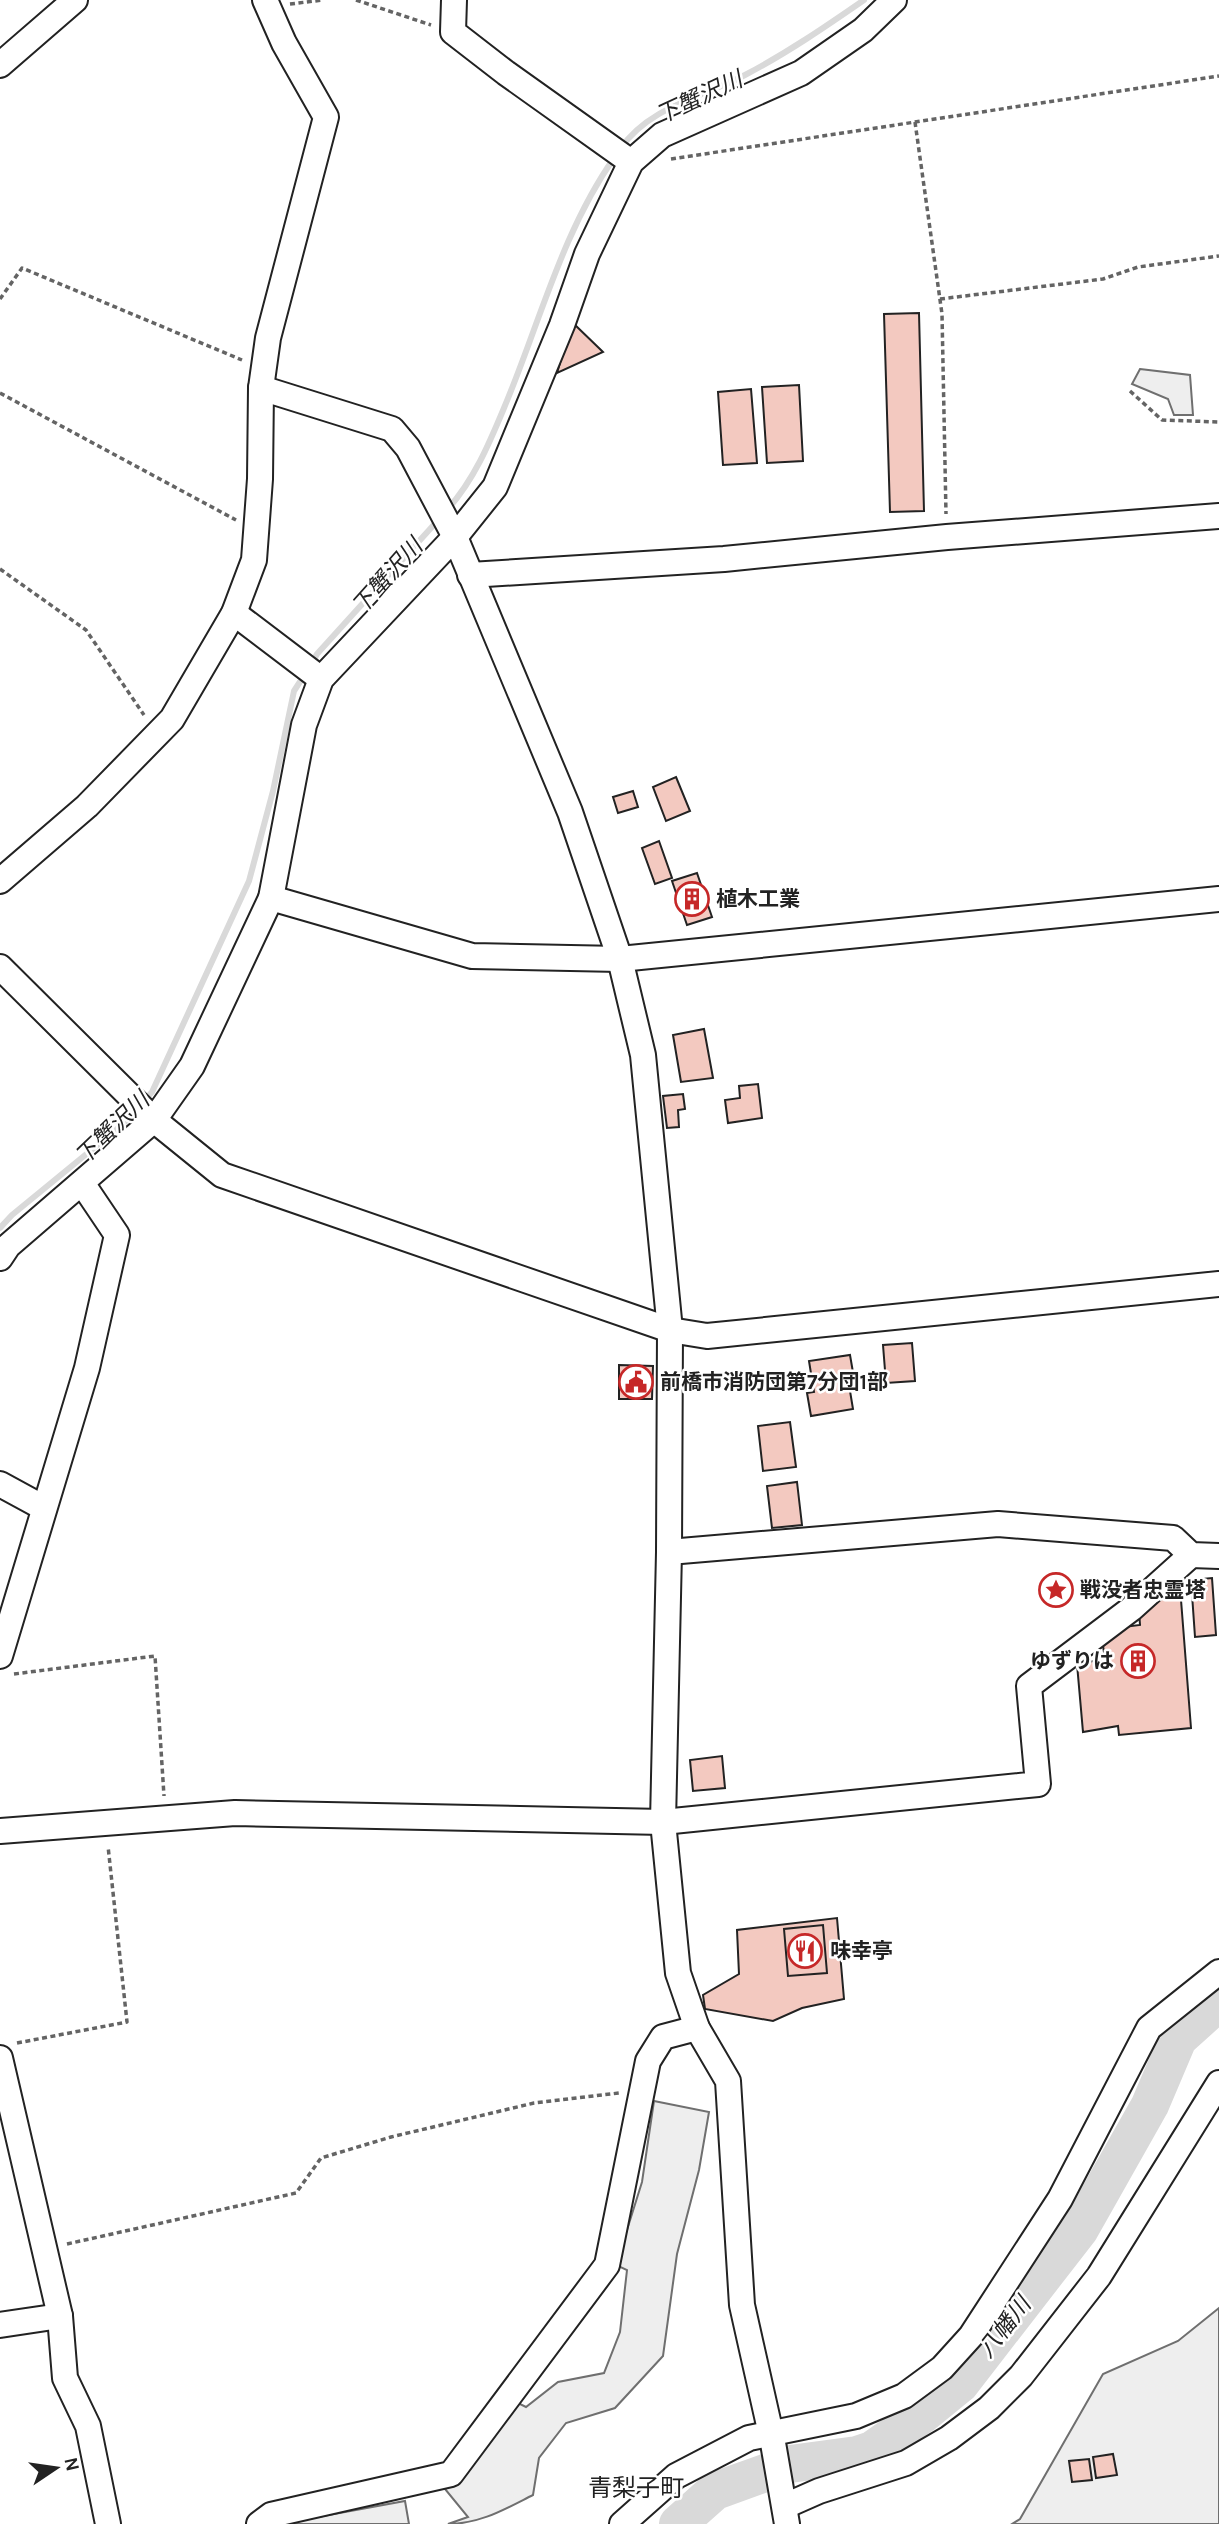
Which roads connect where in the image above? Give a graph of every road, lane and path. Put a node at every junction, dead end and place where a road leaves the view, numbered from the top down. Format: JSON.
{"nodes":[{"id":1,"x":75,"y":0,"type":"edge"},
{"id":2,"x":323,"y":0,"type":"edge"},
{"id":3,"x":356,"y":0,"type":"edge"},
{"id":4,"x":454,"y":0,"type":"edge"},
{"id":5,"x":894,"y":0,"type":"edge"},
{"id":6,"x":266,"y":4,"type":"edge"},
{"id":7,"x":453,"y":32,"type":"junction"},
{"id":8,"x":0,"y":65,"type":"edge"},
{"id":9,"x":1219,"y":76,"type":"edge"},
{"id":10,"x":915,"y":122,"type":"junction"},
{"id":11,"x":667,"y":160,"type":"dead end"},
{"id":12,"x":631,"y":162,"type":"junction"},
{"id":13,"x":1219,"y":256,"type":"edge"},
{"id":14,"x":0,"y":299,"type":"edge"},
{"id":15,"x":940,"y":299,"type":"junction"},
{"id":16,"x":262,"y":378,"type":"junction"},
{"id":17,"x":1130,"y":391,"type":"dead end"},
{"id":18,"x":0,"y":393,"type":"edge"},
{"id":19,"x":1219,"y":422,"type":"edge"},
{"id":20,"x":1219,"y":516,"type":"edge"},
{"id":21,"x":256,"y":531,"type":"junction"},
{"id":22,"x":454,"y":537,"type":"junction"},
{"id":23,"x":947,"y":537,"type":"junction"},
{"id":24,"x":0,"y":569,"type":"edge"},
{"id":25,"x":470,"y":575,"type":"junction"},
{"id":26,"x":234,"y":613,"type":"junction"},
{"id":27,"x":321,"y":678,"type":"junction"},
{"id":28,"x":157,"y":734,"type":"junction"},
{"id":29,"x":0,"y":881,"type":"edge"},
{"id":30,"x":271,"y":898,"type":"junction"},
{"id":31,"x":1219,"y":899,"type":"edge"},
{"id":32,"x":621,"y":959,"type":"junction"},
{"id":33,"x":0,"y":967,"type":"edge"},
{"id":34,"x":154,"y":1120,"type":"junction"},
{"id":35,"x":82,"y":1183,"type":"junction"},
{"id":36,"x":0,"y":1258,"type":"edge"},
{"id":37,"x":1219,"y":1284,"type":"edge"},
{"id":38,"x":670,"y":1330,"type":"junction"},
{"id":39,"x":0,"y":1484,"type":"edge"},
{"id":40,"x":44,"y":1508,"type":"junction"},
{"id":41,"x":669,"y":1552,"type":"junction"},
{"id":42,"x":1191,"y":1555,"type":"junction"},
{"id":43,"x":1219,"y":1556,"type":"edge"},
{"id":44,"x":6,"y":1665,"type":"edge"},
{"id":45,"x":166,"y":1819,"type":"junction"},
{"id":46,"x":663,"y":1822,"type":"junction"},
{"id":47,"x":105,"y":1823,"type":"junction"},
{"id":48,"x":0,"y":1831,"type":"edge"},
{"id":49,"x":1219,"y":1972,"type":"edge"},
{"id":50,"x":697,"y":2028,"type":"junction"},
{"id":51,"x":6,"y":2051,"type":"edge"},
{"id":52,"x":1219,"y":2083,"type":"edge"},
{"id":53,"x":642,"y":2091,"type":"junction"},
{"id":54,"x":44,"y":2249,"type":"junction"},
{"id":55,"x":60,"y":2316,"type":"junction"},
{"id":56,"x":0,"y":2325,"type":"edge"},
{"id":57,"x":771,"y":2439,"type":"junction"},
{"id":58,"x":785,"y":2508,"type":"edge"},
{"id":59,"x":108,"y":2524,"type":"edge"},
{"id":60,"x":259,"y":2524,"type":"edge"},
{"id":61,"x":622,"y":2524,"type":"edge"}],
"edges":[{"from":1,"to":8,"type":"street"},
{"from":2,"to":6,"type":"path"},
{"from":3,"to":7,"type":"path"},
{"from":4,"to":7,"type":"street"},
{"from":5,"to":12,"type":"street"},
{"from":6,"to":16,"type":"street"},
{"from":7,"to":12,"type":"street"},
{"from":9,"to":10,"type":"path"},
{"from":10,"to":11,"type":"path"},
{"from":10,"to":15,"type":"path"},
{"from":12,"to":22,"type":"street"},
{"from":13,"to":15,"type":"path"},
{"from":14,"to":16,"type":"path"},
{"from":15,"to":23,"type":"path"},
{"from":16,"to":21,"type":"street"},
{"from":16,"to":22,"type":"street"},
{"from":17,"to":19,"type":"path"},
{"from":18,"to":21,"type":"path"},
{"from":20,"to":23,"type":"street"},
{"from":21,"to":26,"type":"street"},
{"from":22,"to":25,"type":"street"},
{"from":22,"to":27,"type":"street"},
{"from":23,"to":25,"type":"street"},
{"from":24,"to":28,"type":"path"},
{"from":25,"to":32,"type":"street"},
{"from":26,"to":27,"type":"street"},
{"from":26,"to":28,"type":"street"},
{"from":27,"to":30,"type":"street"},
{"from":28,"to":29,"type":"street"},
{"from":30,"to":32,"type":"street"},
{"from":30,"to":34,"type":"street"},
{"from":31,"to":32,"type":"street"},
{"from":32,"to":38,"type":"street"},
{"from":33,"to":34,"type":"street"},
{"from":34,"to":35,"type":"street"},
{"from":34,"to":38,"type":"street"},
{"from":35,"to":36,"type":"street"},
{"from":35,"to":40,"type":"street"},
{"from":37,"to":38,"type":"street"},
{"from":38,"to":41,"type":"street"},
{"from":39,"to":40,"type":"street"},
{"from":40,"to":44,"type":"street"},
{"from":41,"to":42,"type":"street"},
{"from":41,"to":46,"type":"street"},
{"from":42,"to":43,"type":"street"},
{"from":42,"to":46,"type":"street"},
{"from":44,"to":45,"type":"path"},
{"from":45,"to":46,"type":"street"},
{"from":45,"to":47,"type":"street"},
{"from":46,"to":50,"type":"street"},
{"from":47,"to":48,"type":"street"},
{"from":47,"to":51,"type":"path"},
{"from":49,"to":57,"type":"street"},
{"from":50,"to":53,"type":"street"},
{"from":50,"to":57,"type":"street"},
{"from":51,"to":54,"type":"street"},
{"from":52,"to":58,"type":"street"},
{"from":53,"to":54,"type":"path"},
{"from":53,"to":60,"type":"street"},
{"from":54,"to":55,"type":"street"},
{"from":55,"to":56,"type":"street"},
{"from":55,"to":59,"type":"street"},
{"from":57,"to":58,"type":"street"},
{"from":57,"to":61,"type":"street"}]}
